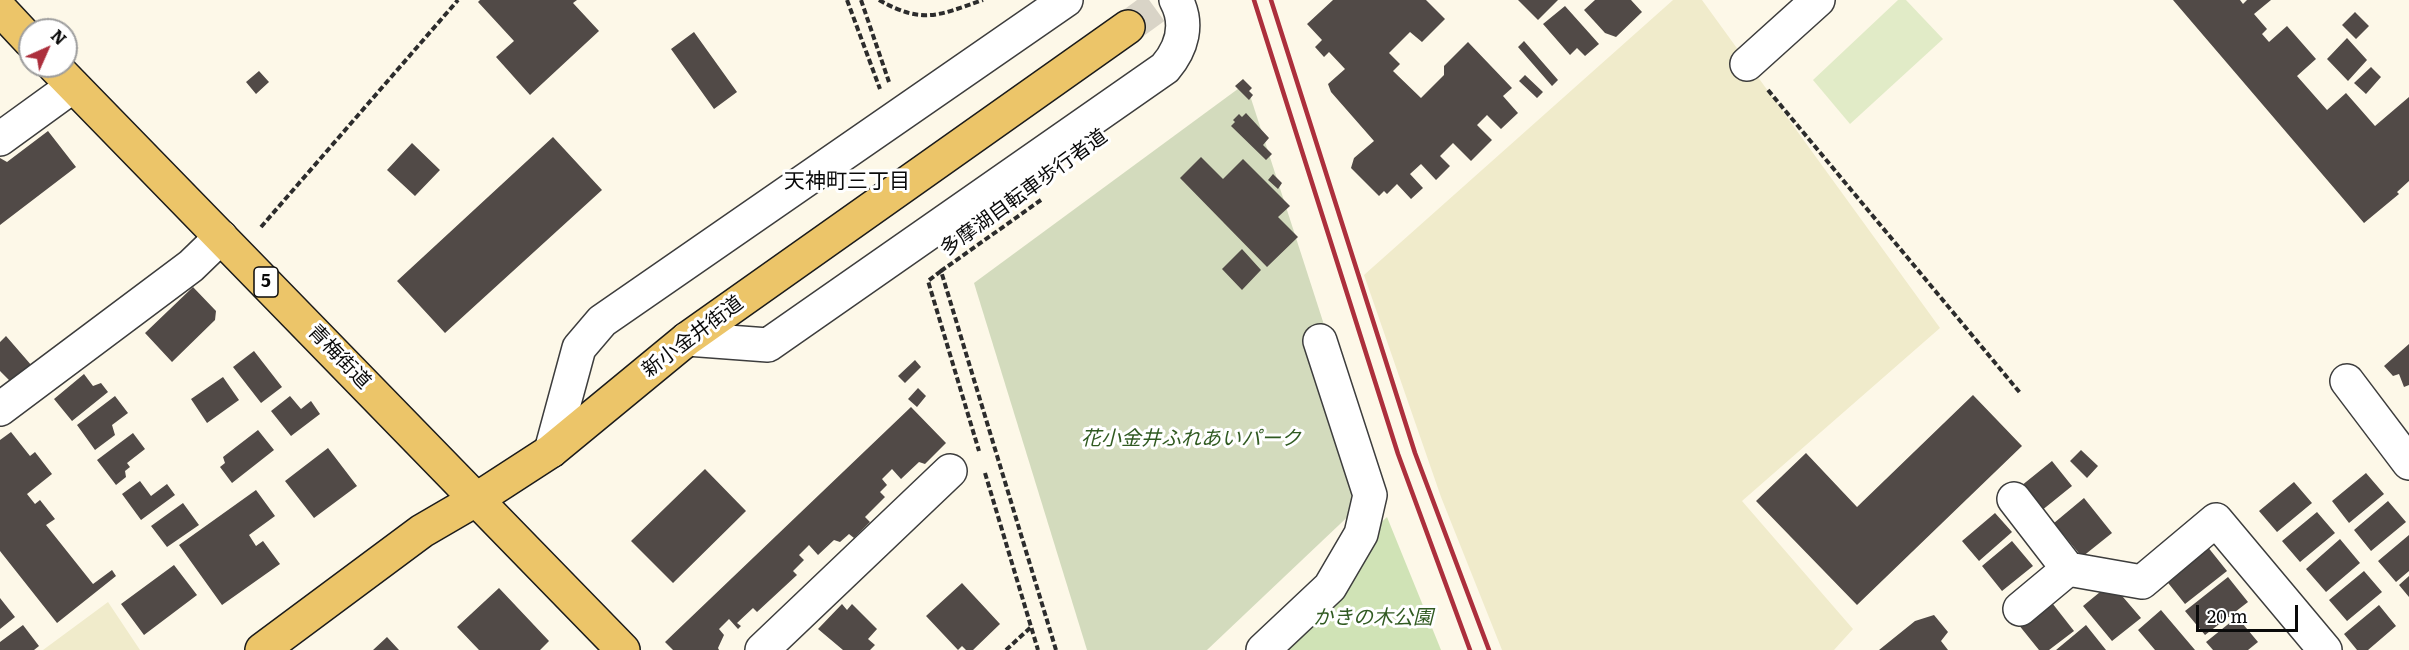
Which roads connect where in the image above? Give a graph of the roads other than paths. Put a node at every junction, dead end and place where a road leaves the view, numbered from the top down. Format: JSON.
{"nodes":[{"id":1,"x":1066,"y":0,"type":"edge"},
{"id":2,"x":1176,"y":0,"type":"edge"},
{"id":3,"x":1818,"y":0,"type":"edge"},
{"id":4,"x":0,"y":9,"type":"edge"},
{"id":5,"x":1128,"y":27,"type":"tunnel mouth"},
{"id":6,"x":18,"y":28,"type":"edge"},
{"id":7,"x":1747,"y":64,"type":"road end"},
{"id":8,"x":61,"y":78,"type":"edge"},
{"id":9,"x":65,"y":78,"type":"edge"},
{"id":10,"x":0,"y":138,"type":"edge"},
{"id":11,"x":221,"y":237,"type":"junction"},
{"id":12,"x":687,"y":339,"type":"junction"},
{"id":13,"x":1320,"y":341,"type":"dead end"},
{"id":14,"x":2347,"y":381,"type":"dead end"},
{"id":15,"x":0,"y":408,"type":"edge"},
{"id":16,"x":551,"y":451,"type":"junction"},
{"id":17,"x":2409,"y":463,"type":"edge"},
{"id":18,"x":950,"y":471,"type":"dead end"},
{"id":19,"x":477,"y":499,"type":"junction"},
{"id":20,"x":2014,"y":500,"type":"dead end"},
{"id":21,"x":2068,"y":569,"type":"junction"},
{"id":22,"x":2020,"y":609,"type":"dead end"},
{"id":23,"x":617,"y":648,"type":"edge"},
{"id":24,"x":262,"y":650,"type":"edge"},
{"id":25,"x":762,"y":650,"type":"edge"},
{"id":26,"x":1263,"y":650,"type":"edge"},
{"id":27,"x":2325,"y":650,"type":"edge"}],
"edges":[{"from":1,"to":16,"type":"street"},
{"from":2,"to":12,"type":"street"},
{"from":3,"to":7,"type":"street"},
{"from":4,"to":6,"type":"main road"},
{"from":5,"to":12,"type":"main road","name":"新小金井街道"},
{"from":8,"to":10,"type":"street"},
{"from":9,"to":11,"type":"main road","name":"青梅街道","number":"5"},
{"from":11,"to":15,"type":"street"},
{"from":11,"to":19,"type":"main road","name":"青梅街道","number":"5"},
{"from":12,"to":16,"type":"main road","name":"新小金井街道"},
{"from":13,"to":26,"type":"street"},
{"from":14,"to":17,"type":"street"},
{"from":16,"to":19,"type":"main road","name":"新小金井街道"},
{"from":18,"to":25,"type":"street"},
{"from":19,"to":23,"type":"main road","name":"青梅街道","number":"5"},
{"from":19,"to":24,"type":"main road","name":"新小金井街道"},
{"from":20,"to":21,"type":"street"},
{"from":21,"to":22,"type":"street"},
{"from":21,"to":27,"type":"street"}]}
